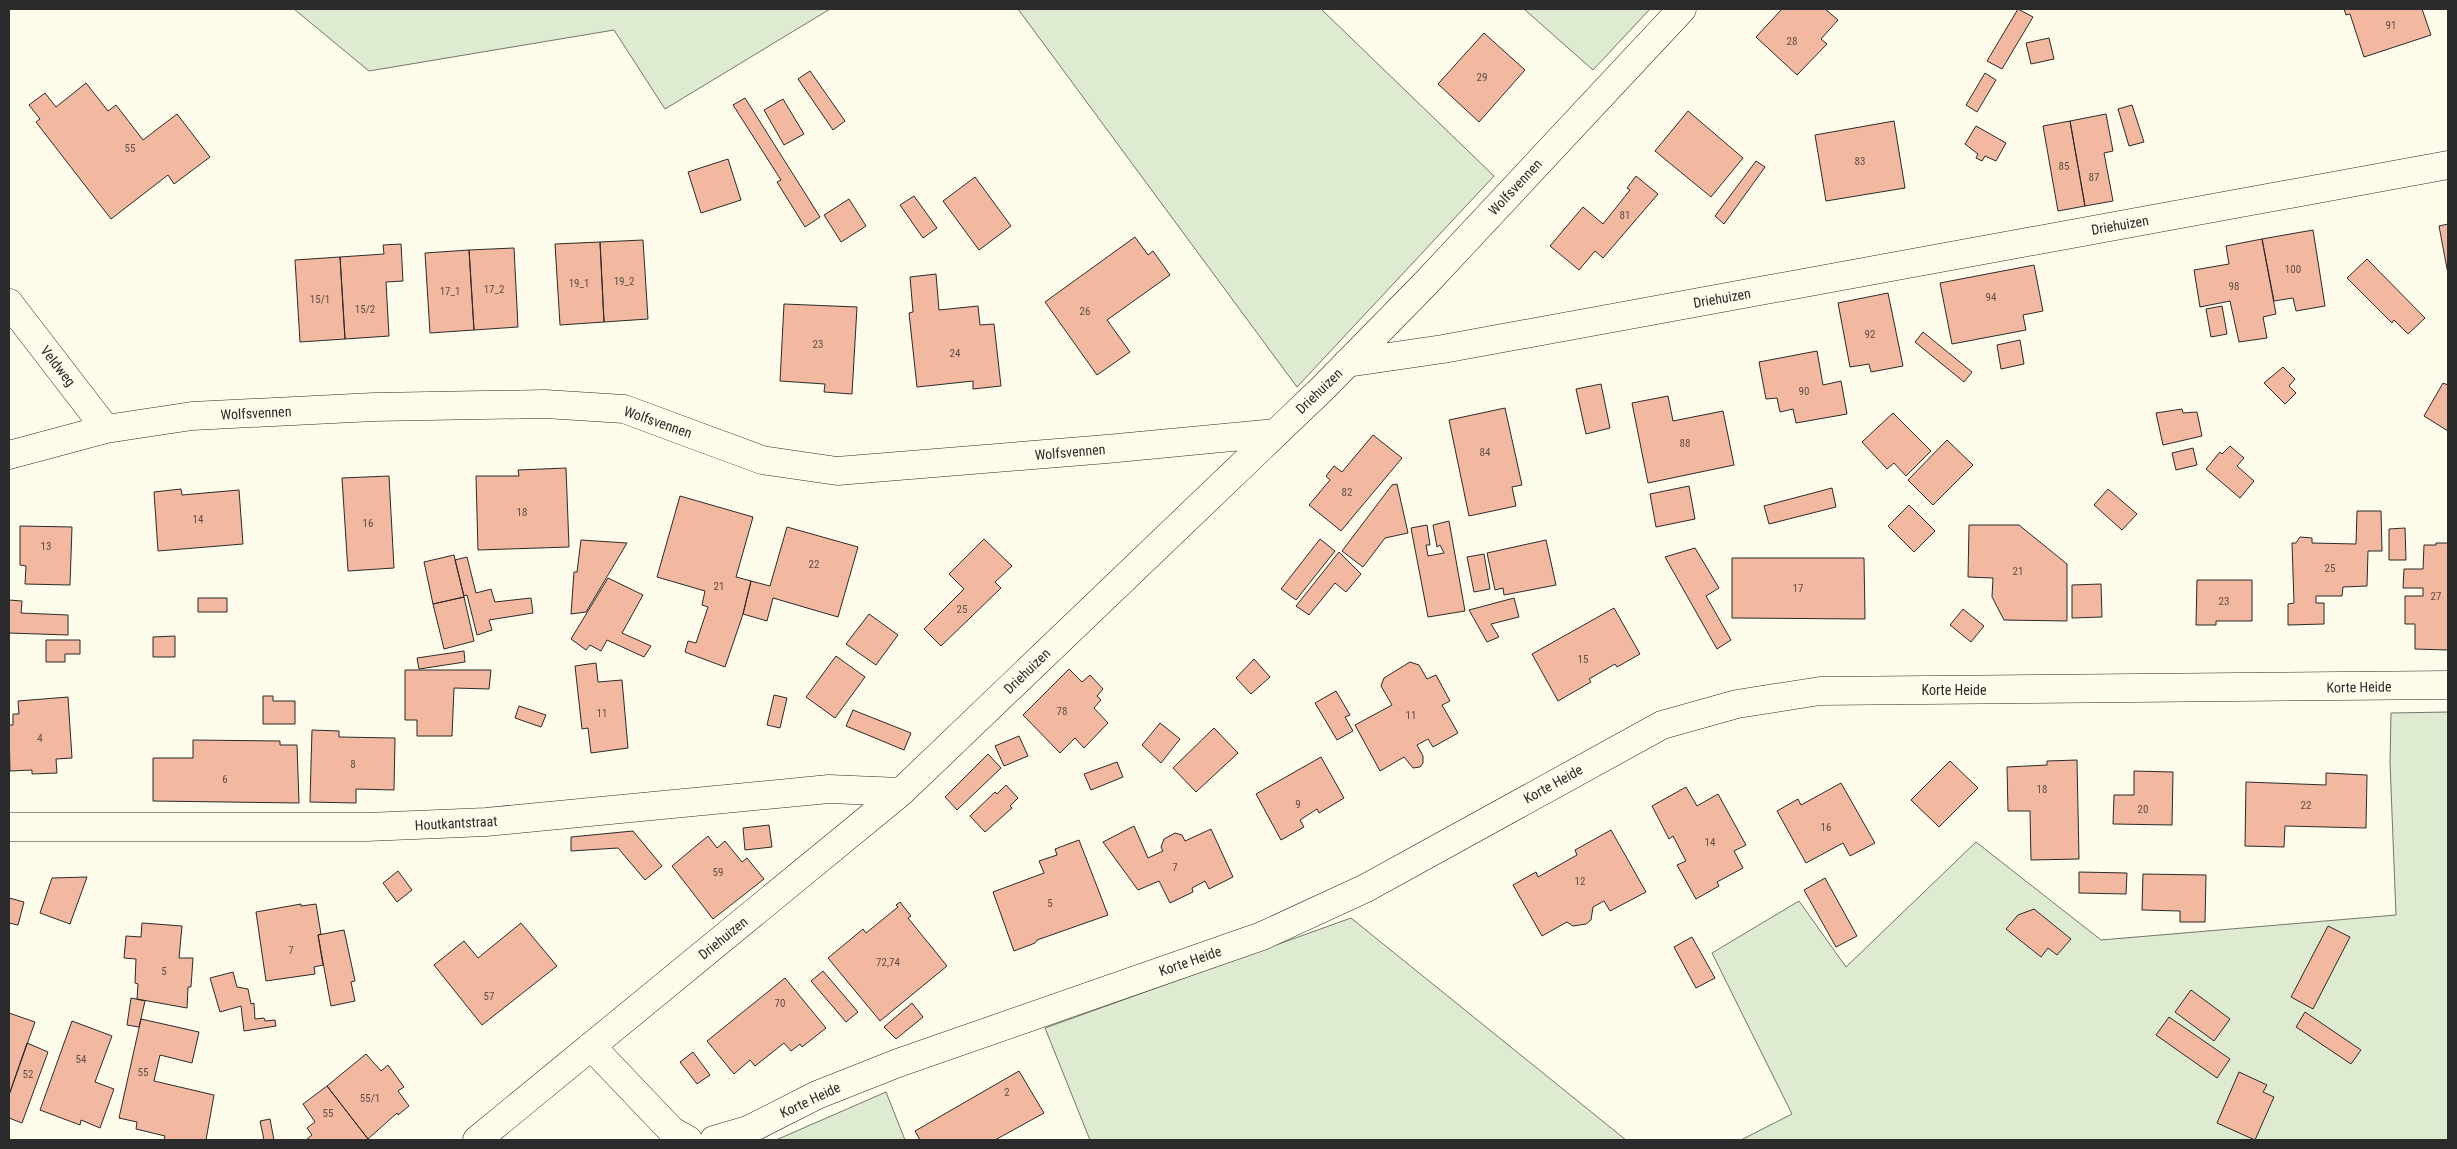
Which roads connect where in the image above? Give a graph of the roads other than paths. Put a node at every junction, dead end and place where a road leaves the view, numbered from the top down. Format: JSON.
{"nodes":[{"id":1,"x":1682,"y":9,"type":"edge"},
{"id":2,"x":2448,"y":166,"type":"edge"},
{"id":3,"x":9,"y":303,"type":"edge"},
{"id":4,"x":1347,"y":364,"type":"junction"},
{"id":5,"x":106,"y":429,"type":"junction"},
{"id":6,"x":1275,"y":433,"type":"junction"},
{"id":7,"x":9,"y":456,"type":"edge"},
{"id":8,"x":2448,"y":685,"type":"edge"},
{"id":9,"x":901,"y":792,"type":"junction"},
{"id":10,"x":9,"y":827,"type":"edge"},
{"id":11,"x":591,"y":1046,"type":"junction"},
{"id":12,"x":477,"y":1140,"type":"edge"},
{"id":13,"x":688,"y":1140,"type":"edge"},
{"id":14,"x":714,"y":1140,"type":"edge"}],
"edges":[{"from":1,"to":4,"type":"street","name":"Wolfsvennen"},
{"from":2,"to":4,"type":"street","name":"Driehuizen"},
{"from":3,"to":5,"type":"street","name":"Veldweg"},
{"from":4,"to":6,"type":"street","name":"Driehuizen"},
{"from":5,"to":6,"type":"street","name":"Wolfsvennen"},
{"from":5,"to":7,"type":"street","name":"Wolfsvennen"},
{"from":6,"to":9,"type":"street","name":"Driehuizen"},
{"from":8,"to":14,"type":"street","name":"Korte Heide"},
{"from":9,"to":10,"type":"street","name":"Houtkantstraat"},
{"from":9,"to":11,"type":"street","name":"Driehuizen"},
{"from":11,"to":12,"type":"street","name":"Driehuizen"},
{"from":11,"to":13,"type":"street"}]}
